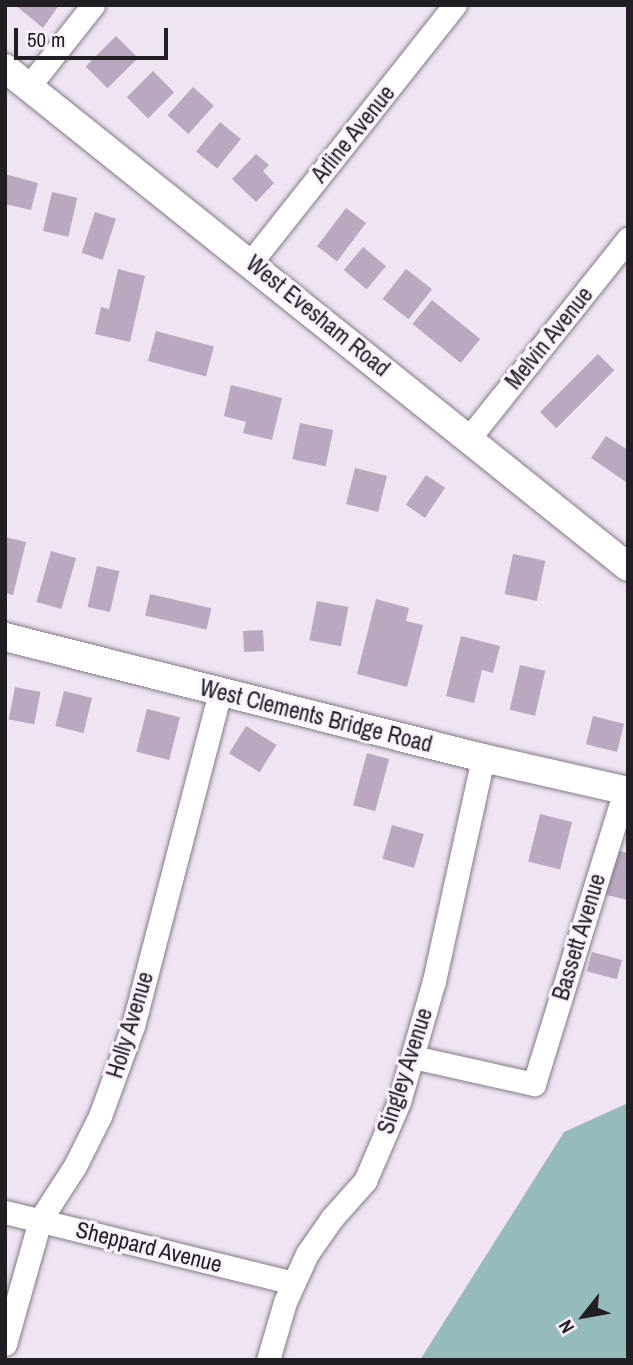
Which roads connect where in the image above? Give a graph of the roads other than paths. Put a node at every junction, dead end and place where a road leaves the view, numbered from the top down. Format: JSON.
{"nodes":[{"id":1,"x":93,"y":5,"type":"edge"},
{"id":2,"x":455,"y":5,"type":"edge"},
{"id":3,"x":5,"y":68,"type":"edge"},
{"id":4,"x":29,"y":86,"type":"junction"},
{"id":5,"x":628,"y":239,"type":"edge"},
{"id":6,"x":251,"y":262,"type":"junction"},
{"id":7,"x":469,"y":438,"type":"junction"},
{"id":8,"x":628,"y":567,"type":"edge"},
{"id":9,"x":5,"y":637,"type":"edge"},
{"id":10,"x":220,"y":692,"type":"junction"},
{"id":11,"x":483,"y":758,"type":"junction"},
{"id":12,"x":626,"y":791,"type":"edge"},
{"id":13,"x":413,"y":1057,"type":"junction"},
{"id":14,"x":5,"y":1212,"type":"edge"},
{"id":15,"x":40,"y":1220,"type":"junction"},
{"id":16,"x":293,"y":1283,"type":"junction"},
{"id":17,"x":5,"y":1344,"type":"edge"},
{"id":18,"x":268,"y":1360,"type":"edge"}],
"edges":[{"from":1,"to":4,"type":"street"},
{"from":2,"to":6,"type":"street","name":"Arline Avenue"},
{"from":3,"to":4,"type":"main road","name":"West Evesham Road"},
{"from":4,"to":6,"type":"main road","name":"West Evesham Road"},
{"from":5,"to":7,"type":"street","name":"Melvin Avenue"},
{"from":6,"to":7,"type":"main road","name":"West Evesham Road"},
{"from":7,"to":8,"type":"main road","name":"West Evesham Road"},
{"from":9,"to":10,"type":"main road","name":"West Clements Bridge Road"},
{"from":10,"to":11,"type":"main road","name":"West Clements Bridge Road"},
{"from":10,"to":15,"type":"street","name":"Holly Avenue"},
{"from":11,"to":12,"type":"main road","name":"West Clements Bridge Road"},
{"from":11,"to":13,"type":"street","name":"Singley Avenue"},
{"from":12,"to":13,"type":"street","name":"Bassett Avenue"},
{"from":13,"to":16,"type":"street","name":"Singley Avenue"},
{"from":14,"to":15,"type":"street","name":"Sheppard Avenue"},
{"from":15,"to":16,"type":"street","name":"Sheppard Avenue"},
{"from":15,"to":17,"type":"street","name":"Holly Avenue"},
{"from":16,"to":18,"type":"street","name":"Singley Avenue"}]}
